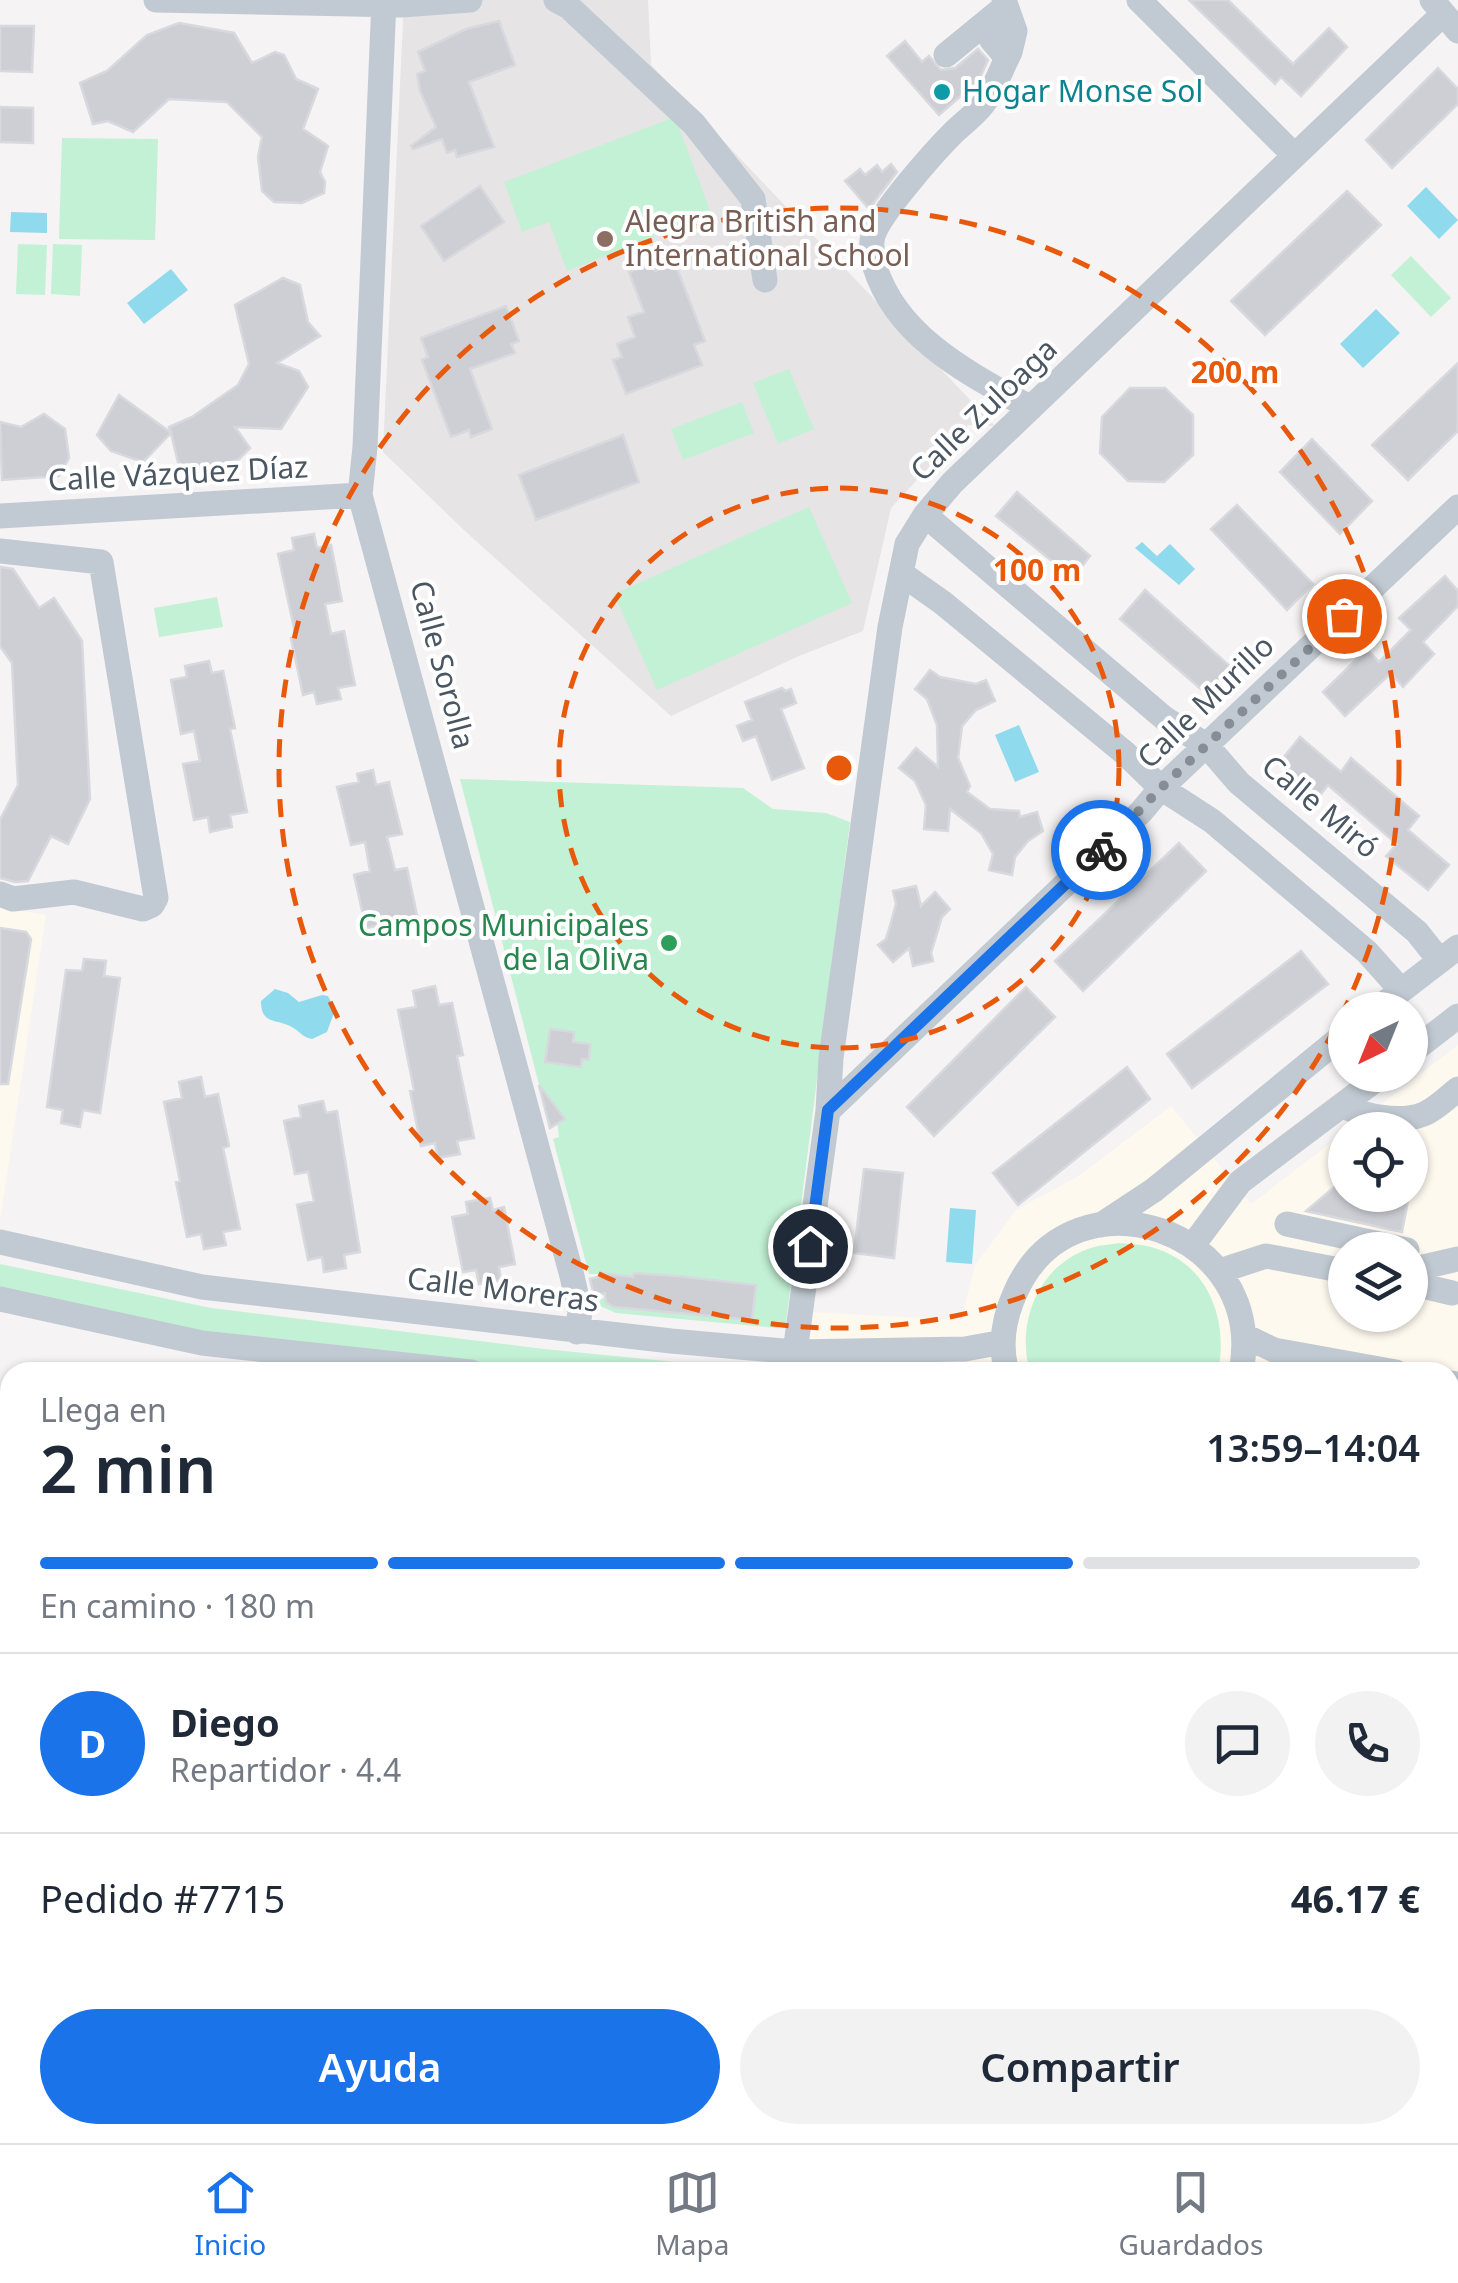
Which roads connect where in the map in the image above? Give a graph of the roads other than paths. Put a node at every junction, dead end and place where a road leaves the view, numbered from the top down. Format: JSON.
{"nodes":[{"id":1,"x":156,"y":0,"type":"edge"},
{"id":2,"x":470,"y":0,"type":"edge"},
{"id":3,"x":556,"y":0,"type":"edge"},
{"id":4,"x":1139,"y":0,"type":"edge"},
{"id":5,"x":384,"y":3,"type":"edge"},
{"id":6,"x":1006,"y":8,"type":"edge"},
{"id":7,"x":1444,"y":15,"type":"edge"},
{"id":8,"x":946,"y":55,"type":"dead end"},
{"id":9,"x":1288,"y":149,"type":"dead end"},
{"id":10,"x":765,"y":280,"type":"dead end"},
{"id":11,"x":1031,"y":408,"type":"junction"},
{"id":12,"x":360,"y":495,"type":"junction"},
{"id":13,"x":1458,"y":507,"type":"edge"},
{"id":14,"x":96,"y":511,"type":"junction"},
{"id":15,"x":925,"y":514,"type":"junction"},
{"id":16,"x":0,"y":516,"type":"edge"},
{"id":17,"x":0,"y":552,"type":"edge"},
{"id":18,"x":101,"y":562,"type":"junction"},
{"id":19,"x":902,"y":574,"type":"junction"},
{"id":20,"x":1208,"y":746,"type":"junction"},
{"id":21,"x":1161,"y":788,"type":"junction"},
{"id":22,"x":0,"y":894,"type":"edge"},
{"id":23,"x":1449,"y":954,"type":"edge"},
{"id":24,"x":1401,"y":990,"type":"junction"},
{"id":25,"x":1398,"y":992,"type":"edge"},
{"id":26,"x":1458,"y":1016,"type":"edge"},
{"id":27,"x":1428,"y":1039,"type":"edge"},
{"id":28,"x":1328,"y":1048,"type":"edge"},
{"id":29,"x":1458,"y":1089,"type":"edge"},
{"id":30,"x":1360,"y":1092,"type":"edge"},
{"id":31,"x":1342,"y":1106,"type":"junction"},
{"id":32,"x":828,"y":1110,"type":"junction"},
{"id":33,"x":1287,"y":1224,"type":"dead end"},
{"id":34,"x":1101,"y":1225,"type":"junction"},
{"id":35,"x":1328,"y":1233,"type":"edge"},
{"id":36,"x":0,"y":1242,"type":"edge"},
{"id":37,"x":1193,"y":1245,"type":"junction"},
{"id":38,"x":1458,"y":1259,"type":"edge"},
{"id":39,"x":1428,"y":1266,"type":"edge"},
{"id":40,"x":1328,"y":1268,"type":"edge"},
{"id":41,"x":1220,"y":1271,"type":"junction"},
{"id":42,"x":1428,"y":1288,"type":"edge"},
{"id":43,"x":1452,"y":1294,"type":"dead end"},
{"id":44,"x":0,"y":1299,"type":"edge"},
{"id":45,"x":577,"y":1332,"type":"junction"},
{"id":46,"x":1244,"y":1336,"type":"junction"},
{"id":47,"x":1002,"y":1342,"type":"junction"},
{"id":48,"x":795,"y":1352,"type":"junction"},
{"id":49,"x":375,"y":1362,"type":"edge"},
{"id":50,"x":1005,"y":1362,"type":"edge"},
{"id":51,"x":1243,"y":1362,"type":"edge"},
{"id":52,"x":1341,"y":1362,"type":"edge"}],
"edges":[{"from":1,"to":5,"type":"street"},
{"from":2,"to":5,"type":"street"},
{"from":3,"to":10,"type":"street"},
{"from":4,"to":9,"type":"street"},
{"from":5,"to":12,"type":"street","name":"Calle Sorolla"},
{"from":6,"to":8,"type":"street"},
{"from":6,"to":11,"type":"street"},
{"from":7,"to":11,"type":"street","name":"Calle Zuloaga"},
{"from":11,"to":15,"type":"street","name":"Calle Zuloaga"},
{"from":12,"to":14,"type":"street","name":"Calle Vázquez Díaz"},
{"from":12,"to":45,"type":"street","name":"Calle Sorolla"},
{"from":13,"to":20,"type":"street","name":"Calle Murillo"},
{"from":14,"to":16,"type":"street","name":"Calle Vázquez Díaz"},
{"from":14,"to":18,"type":"street"},
{"from":15,"to":19,"type":"street","name":"Calle Zuloaga"},
{"from":15,"to":20,"type":"street","name":"Calle Miró"},
{"from":17,"to":18,"type":"street"},
{"from":18,"to":22,"type":"street"},
{"from":19,"to":21,"type":"street"},
{"from":19,"to":32,"type":"street","name":"Calle Zuloaga"},
{"from":20,"to":21,"type":"street","name":"Calle Murillo"},
{"from":20,"to":23,"type":"street","name":"Calle Miró"},
{"from":21,"to":24,"type":"street"},
{"from":21,"to":32,"type":"street","name":"Calle Murillo"},
{"from":23,"to":24,"type":"street"},
{"from":24,"to":25,"type":"street"},
{"from":26,"to":27,"type":"street"},
{"from":28,"to":34,"type":"street"},
{"from":29,"to":31,"type":"street"},
{"from":30,"to":31,"type":"street"},
{"from":31,"to":37,"type":"street"},
{"from":32,"to":48,"type":"street","name":"Calle Zuloaga"},
{"from":33,"to":35,"type":"street"},
{"from":34,"to":37,"type":"street"},
{"from":34,"to":47,"type":"street"},
{"from":36,"to":45,"type":"street","name":"Calle Moreras"},
{"from":37,"to":41,"type":"street"},
{"from":38,"to":39,"type":"street"},
{"from":40,"to":41,"type":"street"},
{"from":41,"to":46,"type":"street"},
{"from":42,"to":43,"type":"street"},
{"from":44,"to":49,"type":"street"},
{"from":45,"to":48,"type":"street","name":"Calle Moreras"},
{"from":46,"to":51,"type":"street"},
{"from":46,"to":52,"type":"street"},
{"from":47,"to":48,"type":"street","name":"Calle Moreras"},
{"from":47,"to":50,"type":"street"}]}
